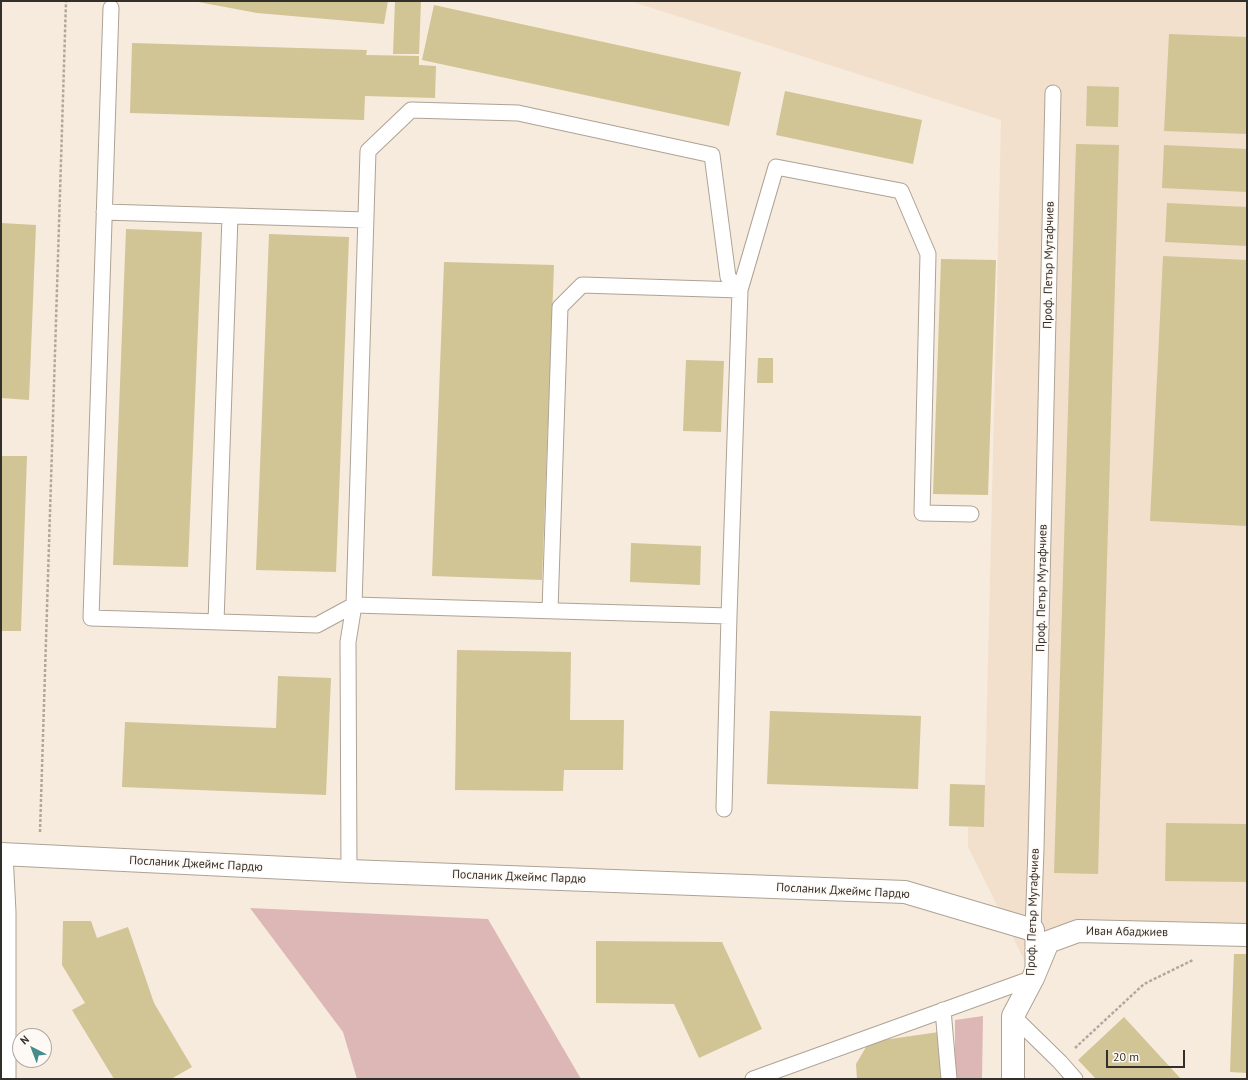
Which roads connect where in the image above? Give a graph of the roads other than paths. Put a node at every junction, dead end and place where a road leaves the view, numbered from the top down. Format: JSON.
{"nodes":[{"id":1,"x":111,"y":8,"type":"dead end"},
{"id":2,"x":1053,"y":93,"type":"dead end"},
{"id":3,"x":104,"y":212,"type":"junction"},
{"id":4,"x":230,"y":216,"type":"junction"},
{"id":5,"x":366,"y":220,"type":"junction"},
{"id":6,"x":740,"y":290,"type":"junction"},
{"id":7,"x":971,"y":514,"type":"dead end"},
{"id":8,"x":354,"y":605,"type":"junction"},
{"id":9,"x":550,"y":610,"type":"junction"},
{"id":10,"x":729,"y":616,"type":"junction"},
{"id":11,"x":216,"y":622,"type":"junction"},
{"id":12,"x":724,"y":809,"type":"dead end"},
{"id":13,"x":3,"y":854,"type":"edge"},
{"id":14,"x":349,"y":871,"type":"junction"},
{"id":15,"x":1032,"y":930,"type":"junction"},
{"id":16,"x":1247,"y":935,"type":"edge"},
{"id":17,"x":1032,"y":978,"type":"junction"},
{"id":18,"x":943,"y":1010,"type":"junction"},
{"id":19,"x":1013,"y":1016,"type":"junction"},
{"id":20,"x":8,"y":1079,"type":"edge"},
{"id":21,"x":753,"y":1079,"type":"edge"},
{"id":22,"x":949,"y":1079,"type":"edge"},
{"id":23,"x":1013,"y":1079,"type":"edge"},
{"id":24,"x":1075,"y":1079,"type":"edge"}],
"edges":[{"from":1,"to":3,"type":"lane"},
{"from":2,"to":15,"type":"lane","name":"Проф. Петър Мутафчиев"},
{"from":3,"to":4,"type":"lane"},
{"from":3,"to":11,"type":"lane"},
{"from":4,"to":5,"type":"lane"},
{"from":4,"to":11,"type":"lane"},
{"from":5,"to":6,"type":"lane"},
{"from":5,"to":8,"type":"lane"},
{"from":6,"to":7,"type":"lane"},
{"from":6,"to":9,"type":"lane"},
{"from":6,"to":10,"type":"lane"},
{"from":8,"to":9,"type":"lane"},
{"from":8,"to":11,"type":"lane"},
{"from":8,"to":14,"type":"lane"},
{"from":9,"to":10,"type":"lane"},
{"from":10,"to":12,"type":"lane"},
{"from":13,"to":14,"type":"street","name":"Посланик Джеймс Пардю"},
{"from":13,"to":20,"type":"lane"},
{"from":14,"to":15,"type":"street","name":"Посланик Джеймс Пардю"},
{"from":15,"to":17,"type":"lane","name":"Проф. Петър Мутафчиев"},
{"from":16,"to":17,"type":"street","name":"Иван Абаджиев"},
{"from":17,"to":18,"type":"lane"},
{"from":17,"to":19,"type":"street","name":"Проф. Петър Мутафчиев"},
{"from":18,"to":21,"type":"lane"},
{"from":18,"to":22,"type":"lane"},
{"from":19,"to":23,"type":"street","name":"Проф. Петър Мутафчиев"},
{"from":19,"to":24,"type":"lane"}]}
